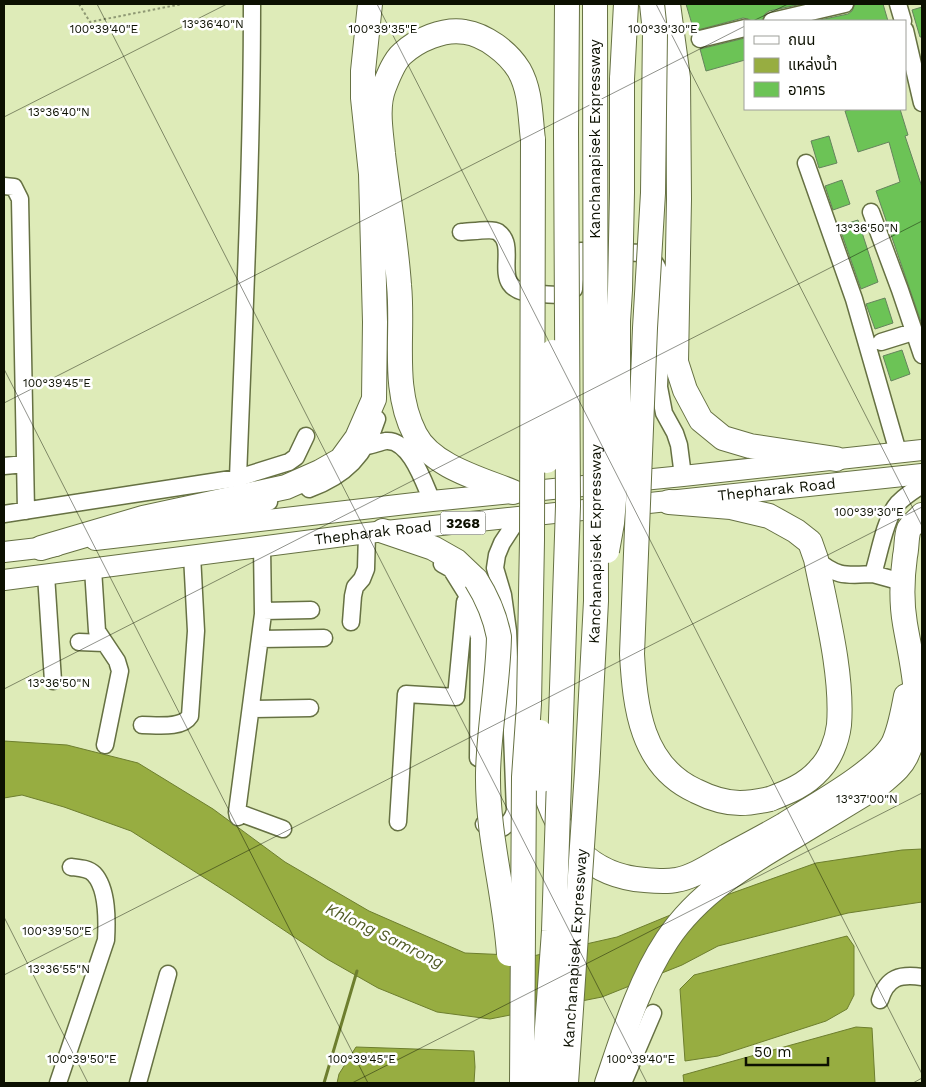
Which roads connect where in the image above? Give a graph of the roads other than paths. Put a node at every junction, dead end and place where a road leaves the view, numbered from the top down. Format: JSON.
{"nodes":[{"id":1,"x":252,"y":4,"type":"edge"},
{"id":2,"x":370,"y":4,"type":"edge"},
{"id":3,"x":567,"y":4,"type":"edge"},
{"id":4,"x":595,"y":4,"type":"edge"},
{"id":5,"x":626,"y":4,"type":"edge"},
{"id":6,"x":652,"y":4,"type":"edge"},
{"id":7,"x":668,"y":4,"type":"edge"},
{"id":8,"x":845,"y":4,"type":"edge"},
{"id":9,"x":898,"y":4,"type":"edge"},
{"id":10,"x":776,"y":20,"type":"edge"},
{"id":11,"x":902,"y":20,"type":"edge"},
{"id":12,"x":744,"y":28,"type":"edge"},
{"id":13,"x":906,"y":34,"type":"edge"},
{"id":14,"x":700,"y":39,"type":"dead end"},
{"id":15,"x":922,"y":103,"type":"edge"},
{"id":16,"x":566,"y":131,"type":"junction"},
{"id":17,"x":806,"y":163,"type":"dead end"},
{"id":18,"x":4,"y":186,"type":"edge"},
{"id":19,"x":871,"y":212,"type":"dead end"},
{"id":20,"x":461,"y":232,"type":"dead end"},
{"id":21,"x":914,"y":332,"type":"junction"},
{"id":22,"x":881,"y":342,"type":"dead end"},
{"id":23,"x":922,"y":355,"type":"edge"},
{"id":24,"x":374,"y":399,"type":"junction"},
{"id":25,"x":306,"y":436,"type":"dead end"},
{"id":26,"x":366,"y":446,"type":"junction"},
{"id":27,"x":922,"y":450,"type":"edge"},
{"id":28,"x":898,"y":452,"type":"junction"},
{"id":29,"x":836,"y":459,"type":"junction"},
{"id":30,"x":25,"y":464,"type":"junction"},
{"id":31,"x":4,"y":466,"type":"edge"},
{"id":32,"x":922,"y":474,"type":"edge"},
{"id":33,"x":683,"y":476,"type":"junction"},
{"id":34,"x":238,"y":478,"type":"junction"},
{"id":35,"x":922,"y":485,"type":"edge"},
{"id":36,"x":513,"y":492,"type":"junction"},
{"id":37,"x":432,"y":501,"type":"junction"},
{"id":38,"x":669,"y":502,"type":"junction"},
{"id":39,"x":26,"y":511,"type":"junction"},
{"id":40,"x":4,"y":514,"type":"edge"},
{"id":41,"x":922,"y":515,"type":"edge"},
{"id":42,"x":519,"y":517,"type":"junction"},
{"id":43,"x":158,"y":532,"type":"junction"},
{"id":44,"x":375,"y":532,"type":"junction"},
{"id":45,"x":262,"y":546,"type":"junction"},
{"id":46,"x":41,"y":548,"type":"junction"},
{"id":47,"x":4,"y":552,"type":"edge"},
{"id":48,"x":192,"y":555,"type":"junction"},
{"id":49,"x":816,"y":559,"type":"junction"},
{"id":50,"x":94,"y":569,"type":"junction"},
{"id":51,"x":873,"y":574,"type":"junction"},
{"id":52,"x":46,"y":575,"type":"junction"},
{"id":53,"x":4,"y":580,"type":"edge"},
{"id":54,"x":902,"y":582,"type":"junction"},
{"id":55,"x":471,"y":586,"type":"junction"},
{"id":56,"x":596,"y":601,"type":"junction"},
{"id":57,"x":263,"y":610,"type":"junction"},
{"id":58,"x":311,"y":610,"type":"dead end"},
{"id":59,"x":351,"y":622,"type":"dead end"},
{"id":60,"x":324,"y":638,"type":"dead end"},
{"id":61,"x":260,"y":639,"type":"junction"},
{"id":62,"x":79,"y":642,"type":"dead end"},
{"id":63,"x":104,"y":643,"type":"junction"},
{"id":64,"x":912,"y":657,"type":"junction"},
{"id":65,"x":53,"y":681,"type":"dead end"},
{"id":66,"x":310,"y":708,"type":"dead end"},
{"id":67,"x":251,"y":709,"type":"junction"},
{"id":68,"x":142,"y":725,"type":"dead end"},
{"id":69,"x":105,"y":745,"type":"dead end"},
{"id":70,"x":398,"y":822,"type":"dead end"},
{"id":71,"x":283,"y":829,"type":"dead end"},
{"id":72,"x":72,"y":867,"type":"dead end"},
{"id":73,"x":168,"y":974,"type":"dead end"},
{"id":74,"x":922,"y":977,"type":"edge"},
{"id":75,"x":880,"y":1000,"type":"dead end"},
{"id":76,"x":653,"y":1013,"type":"dead end"},
{"id":77,"x":58,"y":1083,"type":"edge"},
{"id":78,"x":138,"y":1083,"type":"edge"},
{"id":79,"x":507,"y":1083,"type":"edge"},
{"id":80,"x":522,"y":1083,"type":"edge"},
{"id":81,"x":542,"y":1083,"type":"edge"},
{"id":82,"x":566,"y":1083,"type":"edge"},
{"id":83,"x":607,"y":1083,"type":"edge"},
{"id":84,"x":623,"y":1083,"type":"edge"}],
"edges":[{"from":1,"to":34,"type":"street"},
{"from":2,"to":24,"type":"highway"},
{"from":3,"to":16,"type":"highway","name":"Kanchanapisek Expressway","bridge":true},
{"from":4,"to":56,"type":"highway","name":"Kanchanapisek Expressway","bridge":true},
{"from":5,"to":56,"type":"highway","bridge":true},
{"from":6,"to":49,"type":"highway","bridge":true},
{"from":7,"to":29,"type":"highway"},
{"from":8,"to":10,"type":"street"},
{"from":9,"to":11,"type":"street"},
{"from":12,"to":14,"type":"street"},
{"from":13,"to":15,"type":"street"},
{"from":16,"to":64,"type":"highway","bridge":true},
{"from":16,"to":81,"type":"highway","name":"Kanchanapisek Expressway","bridge":true},
{"from":17,"to":28,"type":"street"},
{"from":18,"to":30,"type":"street"},
{"from":19,"to":21,"type":"street"},
{"from":20,"to":33,"type":"street"},
{"from":21,"to":22,"type":"street"},
{"from":21,"to":23,"type":"street"},
{"from":24,"to":26,"type":"street"},
{"from":24,"to":46,"type":"highway"},
{"from":25,"to":34,"type":"street"},
{"from":26,"to":37,"type":"street"},
{"from":26,"to":43,"type":"street"},
{"from":27,"to":28,"type":"main road","name":"Thepharak Road","number":"3268"},
{"from":28,"to":29,"type":"main road","name":"Thepharak Road","number":"3268"},
{"from":29,"to":33,"type":"main road","name":"Thepharak Road","number":"3268"},
{"from":30,"to":31,"type":"street"},
{"from":30,"to":39,"type":"street"},
{"from":32,"to":38,"type":"main road","name":"Thepharak Road","number":"3268"},
{"from":33,"to":36,"type":"main road","name":"Thepharak Road","number":"3268"},
{"from":34,"to":39,"type":"street"},
{"from":35,"to":51,"type":"street"},
{"from":36,"to":37,"type":"main road","name":"Thepharak Road","number":"3268"},
{"from":36,"to":80,"type":"highway","bridge":true},
{"from":37,"to":43,"type":"main road","name":"Thepharak Road","number":"3268"},
{"from":38,"to":42,"type":"main road","name":"Thepharak Road","number":"3268"},
{"from":38,"to":49,"type":"highway"},
{"from":39,"to":40,"type":"street"},
{"from":41,"to":54,"type":"highway"},
{"from":42,"to":44,"type":"main road","name":"Thepharak Road","number":"3268"},
{"from":42,"to":55,"type":"street"},
{"from":43,"to":46,"type":"main road","name":"Thepharak Road","number":"3268"},
{"from":44,"to":45,"type":"main road","name":"Thepharak Road","number":"3268"},
{"from":44,"to":55,"type":"highway"},
{"from":44,"to":59,"type":"street"},
{"from":45,"to":48,"type":"main road","name":"Thepharak Road","number":"3268"},
{"from":45,"to":57,"type":"street"},
{"from":46,"to":47,"type":"main road","name":"Thepharak Road","number":"3268"},
{"from":48,"to":50,"type":"main road","name":"Thepharak Road","number":"3268"},
{"from":48,"to":68,"type":"street"},
{"from":49,"to":51,"type":"street"},
{"from":50,"to":52,"type":"main road","name":"Thepharak Road","number":"3268"},
{"from":50,"to":63,"type":"street"},
{"from":51,"to":54,"type":"street"},
{"from":52,"to":53,"type":"main road","name":"Thepharak Road","number":"3268"},
{"from":52,"to":65,"type":"street"},
{"from":54,"to":64,"type":"highway"},
{"from":55,"to":70,"type":"street"},
{"from":55,"to":79,"type":"highway","bridge":true},
{"from":56,"to":82,"type":"highway","name":"Kanchanapisek Expressway","bridge":true},
{"from":57,"to":58,"type":"street"},
{"from":57,"to":61,"type":"street"},
{"from":60,"to":61,"type":"street"},
{"from":61,"to":67,"type":"street"},
{"from":62,"to":63,"type":"street"},
{"from":63,"to":69,"type":"street"},
{"from":64,"to":83,"type":"highway"},
{"from":66,"to":67,"type":"street"},
{"from":67,"to":71,"type":"street"},
{"from":72,"to":77,"type":"street"},
{"from":73,"to":78,"type":"street"},
{"from":74,"to":75,"type":"street"},
{"from":76,"to":84,"type":"street"}]}
